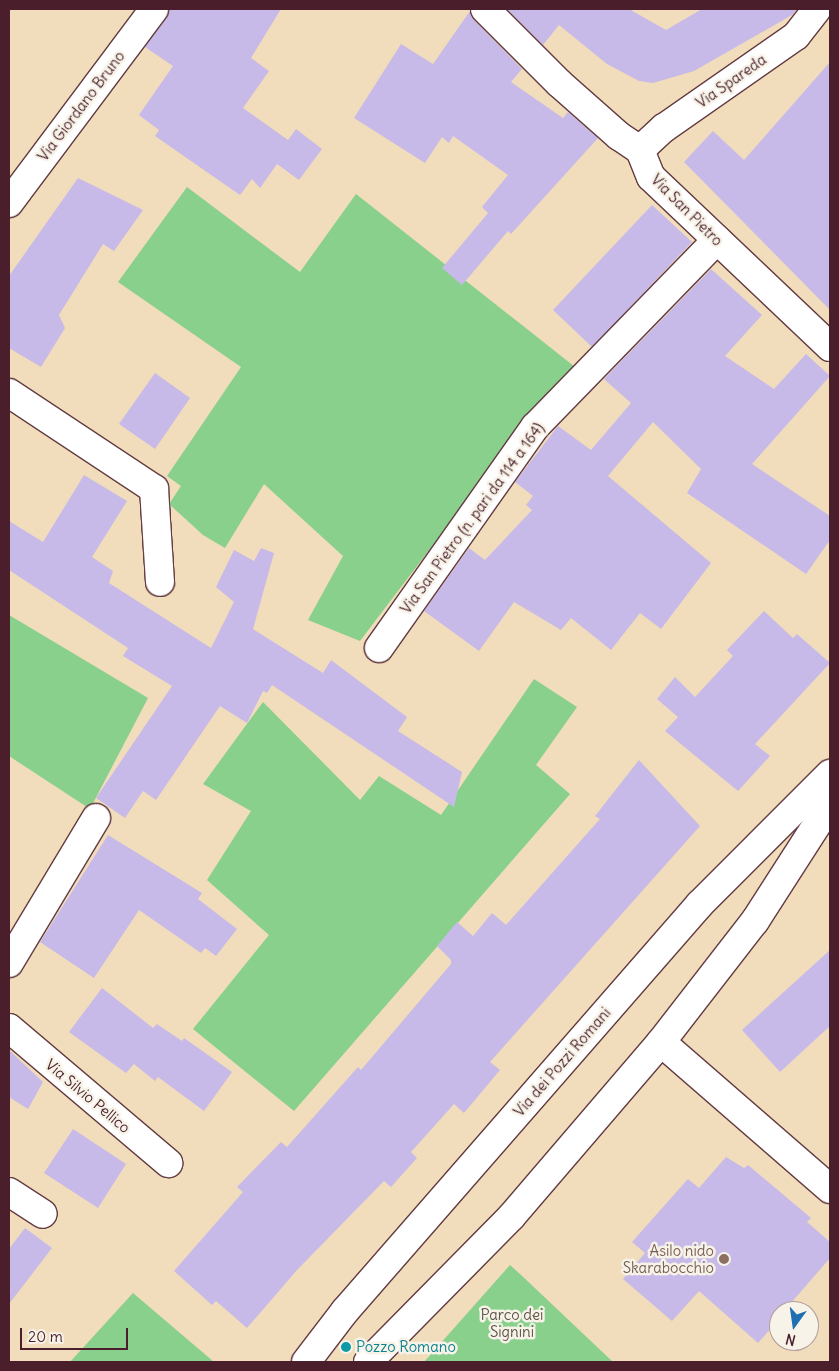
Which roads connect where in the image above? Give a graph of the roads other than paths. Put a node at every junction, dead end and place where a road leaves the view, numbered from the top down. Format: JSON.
{"nodes":[{"id":1,"x":154,"y":9,"type":"edge"},
{"id":2,"x":485,"y":9,"type":"edge"},
{"id":3,"x":816,"y":9,"type":"edge"},
{"id":4,"x":640,"y":150,"type":"junction"},
{"id":5,"x":9,"y":203,"type":"edge"},
{"id":6,"x":717,"y":240,"type":"junction"},
{"id":7,"x":830,"y":347,"type":"edge"},
{"id":8,"x":9,"y":393,"type":"edge"},
{"id":9,"x":160,"y":582,"type":"dead end"},
{"id":10,"x":378,"y":648,"type":"dead end"},
{"id":11,"x":830,"y":774,"type":"edge"},
{"id":12,"x":830,"y":804,"type":"edge"},
{"id":13,"x":96,"y":818,"type":"dead end"},
{"id":14,"x":9,"y":963,"type":"edge"},
{"id":15,"x":9,"y":1028,"type":"edge"},
{"id":16,"x":661,"y":1042,"type":"junction"},
{"id":17,"x":168,"y":1163,"type":"dead end"},
{"id":18,"x":830,"y":1189,"type":"edge"},
{"id":19,"x":9,"y":1192,"type":"edge"},
{"id":20,"x":43,"y":1214,"type":"dead end"},
{"id":21,"x":306,"y":1362,"type":"edge"},
{"id":22,"x":368,"y":1362,"type":"edge"}],
"edges":[{"from":1,"to":5,"type":"street","name":"Via Giordano Bruno"},
{"from":2,"to":4,"type":"street"},
{"from":3,"to":4,"type":"street","name":"Via Spareda"},
{"from":4,"to":6,"type":"street","name":"Via San Pietro"},
{"from":6,"to":7,"type":"street","name":"Via San Pietro"},
{"from":6,"to":10,"type":"street","name":"Via San Pietro (n. pari da 114 a 164)"},
{"from":8,"to":9,"type":"street"},
{"from":11,"to":21,"type":"street","name":"Via dei Pozzi Romani"},
{"from":12,"to":16,"type":"street"},
{"from":13,"to":14,"type":"street"},
{"from":15,"to":17,"type":"street","name":"Via Silvio Pellico"},
{"from":16,"to":18,"type":"street"},
{"from":16,"to":22,"type":"street"},
{"from":19,"to":20,"type":"street"}]}
